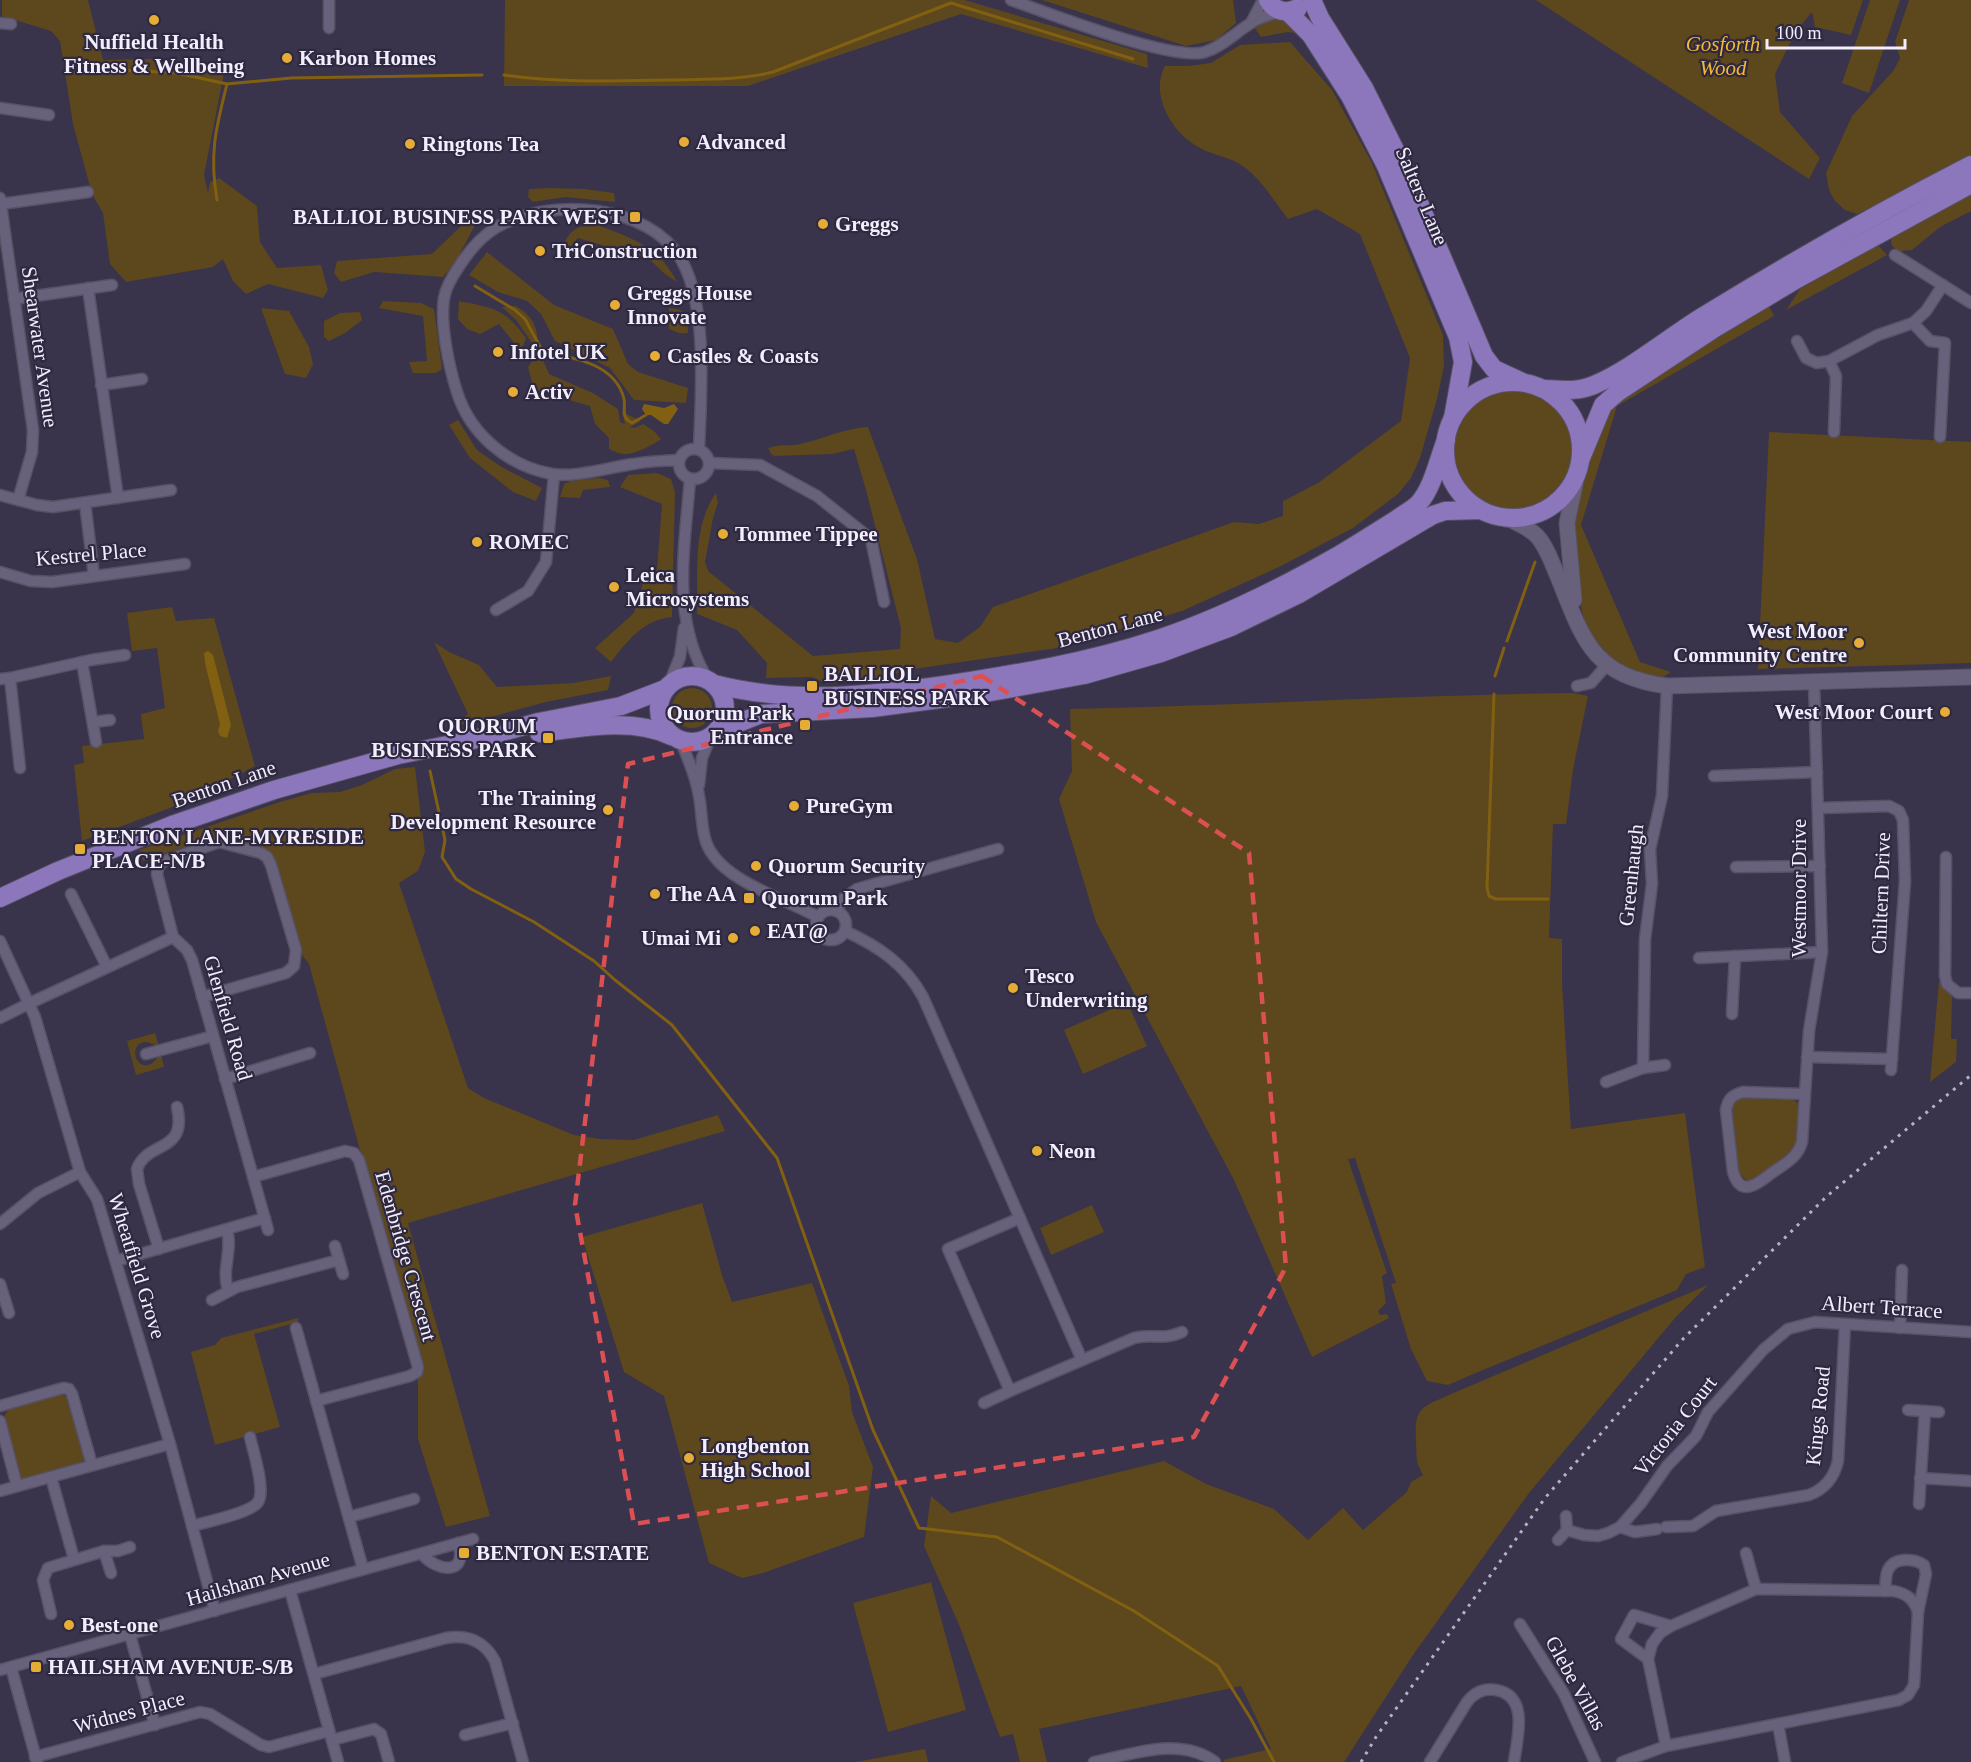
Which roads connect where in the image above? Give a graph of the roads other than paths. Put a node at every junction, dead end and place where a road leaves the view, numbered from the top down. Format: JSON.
{"nodes":[{"id":1,"x":329,"y":0,"type":"edge"},
{"id":2,"x":1011,"y":0,"type":"edge"},
{"id":3,"x":1263,"y":0,"type":"edge"},
{"id":4,"x":1305,"y":0,"type":"edge"},
{"id":5,"x":1312,"y":0,"type":"edge"},
{"id":6,"x":1279,"y":8,"type":"edge"},
{"id":7,"x":1252,"y":21,"type":"junction"},
{"id":8,"x":329,"y":28,"type":"dead end"},
{"id":9,"x":0,"y":108,"type":"edge"},
{"id":10,"x":49,"y":115,"type":"dead end"},
{"id":11,"x":1971,"y":165,"type":"edge"},
{"id":12,"x":1971,"y":184,"type":"edge"},
{"id":13,"x":88,"y":192,"type":"dead end"},
{"id":14,"x":0,"y":198,"type":"edge"},
{"id":15,"x":1,"y":204,"type":"edge"},
{"id":16,"x":3,"y":247,"type":"edge"},
{"id":17,"x":1895,"y":255,"type":"dead end"},
{"id":18,"x":112,"y":285,"type":"dead end"},
{"id":19,"x":1942,"y":285,"type":"junction"},
{"id":20,"x":88,"y":288,"type":"junction"},
{"id":21,"x":14,"y":299,"type":"junction"},
{"id":22,"x":1971,"y":303,"type":"edge"},
{"id":23,"x":1913,"y":323,"type":"junction"},
{"id":24,"x":1797,"y":341,"type":"dead end"},
{"id":25,"x":1829,"y":362,"type":"junction"},
{"id":26,"x":142,"y":379,"type":"dead end"},
{"id":27,"x":1522,"y":382,"type":"junction"},
{"id":28,"x":102,"y":385,"type":"junction"},
{"id":29,"x":1545,"y":390,"type":"junction"},
{"id":30,"x":1453,"y":418,"type":"junction"},
{"id":31,"x":1834,"y":432,"type":"dead end"},
{"id":32,"x":1940,"y":437,"type":"dead end"},
{"id":33,"x":1446,"y":440,"type":"junction"},
{"id":34,"x":699,"y":449,"type":"junction"},
{"id":35,"x":678,"y":460,"type":"junction"},
{"id":36,"x":709,"y":463,"type":"junction"},
{"id":37,"x":1579,"y":467,"type":"junction"},
{"id":38,"x":554,"y":475,"type":"junction"},
{"id":39,"x":690,"y":479,"type":"junction"},
{"id":40,"x":171,"y":490,"type":"dead end"},
{"id":41,"x":0,"y":495,"type":"edge"},
{"id":42,"x":118,"y":498,"type":"junction"},
{"id":43,"x":18,"y":500,"type":"junction"},
{"id":44,"x":85,"y":503,"type":"junction"},
{"id":45,"x":1480,"y":510,"type":"junction"},
{"id":46,"x":1509,"y":519,"type":"junction"},
{"id":47,"x":186,"y":564,"type":"dead end"},
{"id":48,"x":0,"y":572,"type":"edge"},
{"id":49,"x":94,"y":576,"type":"junction"},
{"id":50,"x":884,"y":602,"type":"dead end"},
{"id":51,"x":496,"y":610,"type":"dead end"},
{"id":52,"x":685,"y":621,"type":"junction"},
{"id":53,"x":1580,"y":632,"type":"junction"},
{"id":54,"x":125,"y":655,"type":"dead end"},
{"id":55,"x":82,"y":662,"type":"junction"},
{"id":56,"x":1607,"y":665,"type":"junction"},
{"id":57,"x":1971,"y":677,"type":"edge"},
{"id":58,"x":5,"y":678,"type":"edge"},
{"id":59,"x":1814,"y":681,"type":"junction"},
{"id":60,"x":712,"y":683,"type":"junction"},
{"id":61,"x":1576,"y":686,"type":"dead end"},
{"id":62,"x":1667,"y":686,"type":"junction"},
{"id":63,"x":667,"y":687,"type":"junction"},
{"id":64,"x":110,"y":720,"type":"dead end"},
{"id":65,"x":94,"y":722,"type":"junction"},
{"id":66,"x":714,"y":734,"type":"junction"},
{"id":67,"x":676,"y":738,"type":"junction"},
{"id":68,"x":471,"y":740,"type":"junction"},
{"id":69,"x":96,"y":742,"type":"dead end"},
{"id":70,"x":20,"y":768,"type":"dead end"},
{"id":71,"x":1817,"y":772,"type":"junction"},
{"id":72,"x":1714,"y":777,"type":"dead end"},
{"id":73,"x":699,"y":795,"type":"junction"},
{"id":74,"x":1818,"y":808,"type":"junction"},
{"id":75,"x":998,"y":849,"type":"dead end"},
{"id":76,"x":1946,"y":857,"type":"dead end"},
{"id":77,"x":1820,"y":866,"type":"junction"},
{"id":78,"x":1736,"y":868,"type":"dead end"},
{"id":79,"x":71,"y":894,"type":"dead end"},
{"id":80,"x":0,"y":898,"type":"edge"},
{"id":81,"x":836,"y":911,"type":"junction"},
{"id":82,"x":818,"y":917,"type":"junction"},
{"id":83,"x":845,"y":931,"type":"junction"},
{"id":84,"x":173,"y":938,"type":"junction"},
{"id":85,"x":0,"y":941,"type":"edge"},
{"id":86,"x":1822,"y":952,"type":"junction"},
{"id":87,"x":1735,"y":956,"type":"junction"},
{"id":88,"x":1699,"y":958,"type":"dead end"},
{"id":89,"x":107,"y":967,"type":"junction"},
{"id":90,"x":1971,"y":993,"type":"edge"},
{"id":91,"x":202,"y":997,"type":"junction"},
{"id":92,"x":30,"y":1003,"type":"junction"},
{"id":93,"x":1732,"y":1014,"type":"dead end"},
{"id":94,"x":0,"y":1018,"type":"edge"},
{"id":95,"x":213,"y":1036,"type":"junction"},
{"id":96,"x":310,"y":1053,"type":"dead end"},
{"id":97,"x":146,"y":1054,"type":"dead end"},
{"id":98,"x":1807,"y":1057,"type":"junction"},
{"id":99,"x":1665,"y":1065,"type":"dead end"},
{"id":100,"x":1643,"y":1068,"type":"junction"},
{"id":101,"x":225,"y":1079,"type":"junction"},
{"id":102,"x":1606,"y":1082,"type":"dead end"},
{"id":103,"x":1805,"y":1094,"type":"junction"},
{"id":104,"x":177,"y":1107,"type":"dead end"},
{"id":105,"x":80,"y":1172,"type":"junction"},
{"id":106,"x":253,"y":1177,"type":"junction"},
{"id":107,"x":265,"y":1218,"type":"junction"},
{"id":108,"x":1020,"y":1218,"type":"junction"},
{"id":109,"x":0,"y":1224,"type":"edge"},
{"id":110,"x":227,"y":1230,"type":"junction"},
{"id":111,"x":268,"y":1230,"type":"dead end"},
{"id":112,"x":335,"y":1246,"type":"dead end"},
{"id":113,"x":159,"y":1249,"type":"junction"},
{"id":114,"x":339,"y":1260,"type":"junction"},
{"id":115,"x":116,"y":1261,"type":"junction"},
{"id":116,"x":1902,"y":1270,"type":"dead end"},
{"id":117,"x":343,"y":1274,"type":"dead end"},
{"id":118,"x":0,"y":1284,"type":"edge"},
{"id":119,"x":228,"y":1290,"type":"junction"},
{"id":120,"x":212,"y":1300,"type":"dead end"},
{"id":121,"x":9,"y":1313,"type":"dead end"},
{"id":122,"x":1845,"y":1324,"type":"junction"},
{"id":123,"x":296,"y":1328,"type":"dead end"},
{"id":124,"x":1900,"y":1328,"type":"junction"},
{"id":125,"x":1182,"y":1332,"type":"dead end"},
{"id":126,"x":1971,"y":1332,"type":"edge"},
{"id":127,"x":1763,"y":1350,"type":"joint"},
{"id":128,"x":1082,"y":1360,"type":"junction"},
{"id":129,"x":1010,"y":1391,"type":"junction"},
{"id":130,"x":316,"y":1401,"type":"junction"},
{"id":131,"x":984,"y":1403,"type":"dead end"},
{"id":132,"x":0,"y":1406,"type":"edge"},
{"id":133,"x":1908,"y":1410,"type":"dead end"},
{"id":134,"x":1925,"y":1411,"type":"junction"},
{"id":135,"x":1939,"y":1412,"type":"dead end"},
{"id":136,"x":0,"y":1421,"type":"edge"},
{"id":137,"x":250,"y":1437,"type":"dead end"},
{"id":138,"x":170,"y":1444,"type":"junction"},
{"id":139,"x":92,"y":1465,"type":"junction"},
{"id":140,"x":51,"y":1477,"type":"junction"},
{"id":141,"x":1920,"y":1478,"type":"junction"},
{"id":142,"x":1971,"y":1481,"type":"edge"},
{"id":143,"x":17,"y":1486,"type":"junction"},
{"id":144,"x":0,"y":1491,"type":"edge"},
{"id":145,"x":414,"y":1499,"type":"dead end"},
{"id":146,"x":1918,"y":1504,"type":"dead end"},
{"id":147,"x":1566,"y":1516,"type":"dead end"},
{"id":148,"x":349,"y":1517,"type":"junction"},
{"id":149,"x":192,"y":1526,"type":"junction"},
{"id":150,"x":1620,"y":1527,"type":"junction"},
{"id":151,"x":1567,"y":1530,"type":"junction"},
{"id":152,"x":473,"y":1539,"type":"dead end"},
{"id":153,"x":1558,"y":1540,"type":"dead end"},
{"id":154,"x":458,"y":1543,"type":"junction"},
{"id":155,"x":130,"y":1547,"type":"dead end"},
{"id":156,"x":104,"y":1551,"type":"junction"},
{"id":157,"x":1746,"y":1553,"type":"dead end"},
{"id":158,"x":422,"y":1554,"type":"junction"},
{"id":159,"x":74,"y":1559,"type":"junction"},
{"id":160,"x":363,"y":1569,"type":"junction"},
{"id":161,"x":111,"y":1573,"type":"dead end"},
{"id":162,"x":1756,"y":1589,"type":"junction"},
{"id":163,"x":290,"y":1590,"type":"junction"},
{"id":164,"x":1885,"y":1591,"type":"junction"},
{"id":165,"x":215,"y":1611,"type":"junction"},
{"id":166,"x":1918,"y":1612,"type":"junction"},
{"id":167,"x":51,"y":1614,"type":"dead end"},
{"id":168,"x":1520,"y":1624,"type":"dead end"},
{"id":169,"x":1671,"y":1626,"type":"junction"},
{"id":170,"x":130,"y":1635,"type":"junction"},
{"id":171,"x":1648,"y":1659,"type":"junction"},
{"id":172,"x":6,"y":1669,"type":"edge"},
{"id":173,"x":314,"y":1674,"type":"junction"},
{"id":174,"x":513,"y":1723,"type":"junction"},
{"id":175,"x":1778,"y":1724,"type":"junction"},
{"id":176,"x":155,"y":1725,"type":"junction"},
{"id":177,"x":465,"y":1735,"type":"dead end"},
{"id":178,"x":331,"y":1736,"type":"junction"},
{"id":179,"x":1666,"y":1746,"type":"junction"},
{"id":180,"x":36,"y":1759,"type":"edge"},
{"id":181,"x":1101,"y":1761,"type":"edge"},
{"id":182,"x":338,"y":1762,"type":"edge"},
{"id":183,"x":389,"y":1762,"type":"edge"},
{"id":184,"x":523,"y":1762,"type":"edge"},
{"id":185,"x":1215,"y":1762,"type":"edge"},
{"id":186,"x":1430,"y":1762,"type":"edge"},
{"id":187,"x":1514,"y":1762,"type":"edge"},
{"id":188,"x":1595,"y":1762,"type":"edge"},
{"id":189,"x":1622,"y":1762,"type":"edge"},
{"id":190,"x":1785,"y":1762,"type":"edge"}],
"edges":[{"from":1,"to":8,"type":"street"},
{"from":2,"to":7,"type":"street"},
{"from":3,"to":7,"type":"street"},
{"from":4,"to":6,"type":"main road"},
{"from":5,"to":27,"type":"main road","name":"Salters Lane"},
{"from":6,"to":7,"type":"street"},
{"from":6,"to":30,"type":"main road","name":"Salters Lane"},
{"from":9,"to":10,"type":"street"},
{"from":11,"to":29,"type":"main road"},
{"from":12,"to":37,"type":"main road"},
{"from":13,"to":15,"type":"street"},
{"from":14,"to":15,"type":"street","name":"Shearwater Avenue"},
{"from":15,"to":16,"type":"street","name":"Shearwater Avenue"},
{"from":16,"to":21,"type":"street","name":"Shearwater Avenue"},
{"from":17,"to":19,"type":"street"},
{"from":18,"to":20,"type":"street"},
{"from":19,"to":22,"type":"street"},
{"from":19,"to":23,"type":"street"},
{"from":20,"to":21,"type":"street"},
{"from":20,"to":28,"type":"street"},
{"from":21,"to":43,"type":"street","name":"Shearwater Avenue"},
{"from":23,"to":25,"type":"street"},
{"from":23,"to":32,"type":"street"},
{"from":24,"to":25,"type":"street"},
{"from":25,"to":31,"type":"street"},
{"from":26,"to":28,"type":"street"},
{"from":27,"to":29,"type":"main road"},
{"from":27,"to":30,"type":"main road"},
{"from":28,"to":42,"type":"street"},
{"from":29,"to":37,"type":"main road"},
{"from":30,"to":33,"type":"main road"},
{"from":33,"to":45,"type":"main road"},
{"from":33,"to":60,"type":"main road","name":"Benton Lane"},
{"from":34,"to":35,"type":"street"},
{"from":34,"to":36,"type":"street"},
{"from":34,"to":38,"type":"street"},
{"from":35,"to":38,"type":"street"},
{"from":35,"to":39,"type":"street"},
{"from":36,"to":39,"type":"street"},
{"from":36,"to":50,"type":"street"},
{"from":37,"to":46,"type":"main road"},
{"from":37,"to":53,"type":"main road"},
{"from":38,"to":51,"type":"street"},
{"from":39,"to":52,"type":"street"},
{"from":40,"to":42,"type":"street"},
{"from":41,"to":43,"type":"street"},
{"from":42,"to":44,"type":"street"},
{"from":43,"to":44,"type":"street"},
{"from":44,"to":49,"type":"street"},
{"from":45,"to":46,"type":"main road"},
{"from":45,"to":66,"type":"main road","name":"Benton Lane"},
{"from":46,"to":53,"type":"main road"},
{"from":47,"to":49,"type":"street","name":"Kestrel Place"},
{"from":48,"to":49,"type":"street","name":"Kestrel Place"},
{"from":52,"to":60,"type":"street"},
{"from":52,"to":63,"type":"street"},
{"from":53,"to":56,"type":"main road"},
{"from":54,"to":55,"type":"street"},
{"from":55,"to":58,"type":"street"},
{"from":55,"to":65,"type":"street"},
{"from":56,"to":61,"type":"street"},
{"from":56,"to":62,"type":"main road"},
{"from":57,"to":59,"type":"main road"},
{"from":58,"to":70,"type":"street"},
{"from":59,"to":62,"type":"main road"},
{"from":59,"to":71,"type":"street","name":"Westmoor Drive"},
{"from":60,"to":63,"type":"main road"},
{"from":60,"to":66,"type":"main road"},
{"from":62,"to":100,"type":"street","name":"Greenhaugh"},
{"from":63,"to":67,"type":"main road"},
{"from":63,"to":68,"type":"main road","name":"Benton Lane"},
{"from":64,"to":65,"type":"street"},
{"from":65,"to":69,"type":"street"},
{"from":66,"to":67,"type":"main road"},
{"from":66,"to":73,"type":"street"},
{"from":67,"to":68,"type":"main road","name":"Benton Lane"},
{"from":67,"to":73,"type":"street"},
{"from":68,"to":80,"type":"main road","name":"Benton Lane"},
{"from":71,"to":72,"type":"street"},
{"from":71,"to":74,"type":"street","name":"Westmoor Drive"},
{"from":73,"to":82,"type":"street"},
{"from":74,"to":77,"type":"street","name":"Westmoor Drive"},
{"from":74,"to":98,"type":"street","name":"Chiltern Drive"},
{"from":75,"to":81,"type":"street"},
{"from":76,"to":90,"type":"street"},
{"from":77,"to":78,"type":"street"},
{"from":77,"to":86,"type":"street","name":"Westmoor Drive"},
{"from":79,"to":89,"type":"street"},
{"from":81,"to":82,"type":"street"},
{"from":81,"to":83,"type":"street"},
{"from":82,"to":83,"type":"street"},
{"from":83,"to":108,"type":"street"},
{"from":84,"to":89,"type":"street"},
{"from":84,"to":91,"type":"street","name":"Glenfield Road"},
{"from":84,"to":91,"type":"street"},
{"from":85,"to":92,"type":"street","name":"Wheatfield Grove"},
{"from":86,"to":87,"type":"street"},
{"from":86,"to":98,"type":"street","name":"Westmoor Drive"},
{"from":87,"to":88,"type":"street"},
{"from":87,"to":93,"type":"street"},
{"from":89,"to":92,"type":"street"},
{"from":91,"to":95,"type":"street","name":"Glenfield Road"},
{"from":92,"to":94,"type":"street"},
{"from":92,"to":105,"type":"street","name":"Wheatfield Grove"},
{"from":95,"to":97,"type":"street"},
{"from":95,"to":101,"type":"street","name":"Glenfield Road"},
{"from":96,"to":101,"type":"street"},
{"from":98,"to":103,"type":"street","name":"Westmoor Drive"},
{"from":99,"to":100,"type":"street"},
{"from":100,"to":102,"type":"street"},
{"from":101,"to":106,"type":"street","name":"Glenfield Road"},
{"from":103,"to":103,"type":"street","name":"Westmoor Drive"},
{"from":104,"to":113,"type":"street"},
{"from":105,"to":109,"type":"street"},
{"from":105,"to":115,"type":"street","name":"Wheatfield Grove"},
{"from":106,"to":107,"type":"street","name":"Glenfield Road"},
{"from":106,"to":130,"type":"street","name":"Edenbridge Crescent"},
{"from":107,"to":110,"type":"street"},
{"from":107,"to":111,"type":"street","name":"Glenfield Road"},
{"from":108,"to":128,"type":"street"},
{"from":108,"to":129,"type":"street"},
{"from":110,"to":113,"type":"street"},
{"from":110,"to":119,"type":"street"},
{"from":112,"to":114,"type":"street"},
{"from":113,"to":115,"type":"street"},
{"from":114,"to":117,"type":"street"},
{"from":114,"to":119,"type":"street"},
{"from":115,"to":138,"type":"street","name":"Wheatfield Grove"},
{"from":116,"to":124,"type":"street"},
{"from":118,"to":121,"type":"street"},
{"from":119,"to":120,"type":"street"},
{"from":122,"to":124,"type":"street","name":"Albert Terrace"},
{"from":122,"to":127,"type":"street","name":"Albert Terrace"},
{"from":122,"to":150,"type":"street","name":"Kings Road"},
{"from":123,"to":130,"type":"street"},
{"from":124,"to":126,"type":"street","name":"Albert Terrace"},
{"from":125,"to":128,"type":"street"},
{"from":127,"to":150,"type":"street","name":"Victoria Court"},
{"from":128,"to":129,"type":"street"},
{"from":129,"to":131,"type":"street"},
{"from":130,"to":148,"type":"street"},
{"from":132,"to":139,"type":"street"},
{"from":133,"to":134,"type":"street"},
{"from":134,"to":135,"type":"street"},
{"from":134,"to":141,"type":"street"},
{"from":136,"to":143,"type":"street"},
{"from":137,"to":149,"type":"street"},
{"from":138,"to":139,"type":"street"},
{"from":138,"to":149,"type":"street","name":"Wheatfield Grove"},
{"from":139,"to":140,"type":"street"},
{"from":140,"to":143,"type":"street"},
{"from":140,"to":159,"type":"street"},
{"from":141,"to":142,"type":"street"},
{"from":141,"to":146,"type":"street"},
{"from":143,"to":144,"type":"street"},
{"from":145,"to":148,"type":"street"},
{"from":147,"to":151,"type":"street"},
{"from":148,"to":160,"type":"street"},
{"from":149,"to":165,"type":"street","name":"Wheatfield Grove"},
{"from":150,"to":151,"type":"street"},
{"from":151,"to":153,"type":"street"},
{"from":152,"to":154,"type":"street","name":"Hailsham Avenue"},
{"from":154,"to":158,"type":"street","name":"Hailsham Avenue"},
{"from":154,"to":158,"type":"street"},
{"from":155,"to":156,"type":"street"},
{"from":156,"to":159,"type":"street"},
{"from":156,"to":161,"type":"street"},
{"from":157,"to":162,"type":"street"},
{"from":158,"to":160,"type":"street","name":"Hailsham Avenue"},
{"from":159,"to":167,"type":"street"},
{"from":160,"to":163,"type":"street","name":"Hailsham Avenue"},
{"from":162,"to":164,"type":"street"},
{"from":162,"to":169,"type":"street"},
{"from":163,"to":165,"type":"street","name":"Hailsham Avenue"},
{"from":163,"to":173,"type":"street"},
{"from":164,"to":166,"type":"street"},
{"from":164,"to":166,"type":"street"},
{"from":165,"to":170,"type":"street","name":"Hailsham Avenue"},
{"from":166,"to":175,"type":"street"},
{"from":168,"to":188,"type":"street","name":"Glebe Villas"},
{"from":169,"to":171,"type":"street"},
{"from":169,"to":171,"type":"street"},
{"from":170,"to":172,"type":"street","name":"Hailsham Avenue"},
{"from":170,"to":176,"type":"street"},
{"from":171,"to":179,"type":"street"},
{"from":172,"to":180,"type":"street"},
{"from":173,"to":174,"type":"street"},
{"from":173,"to":178,"type":"street"},
{"from":174,"to":177,"type":"street"},
{"from":174,"to":184,"type":"street"},
{"from":175,"to":179,"type":"street"},
{"from":175,"to":190,"type":"street"},
{"from":176,"to":178,"type":"street","name":"Widnes Place"},
{"from":176,"to":180,"type":"street","name":"Widnes Place"},
{"from":178,"to":182,"type":"street"},
{"from":178,"to":183,"type":"street","name":"Widnes Place"},
{"from":179,"to":189,"type":"street"},
{"from":181,"to":185,"type":"street"},
{"from":186,"to":187,"type":"street"}]}
